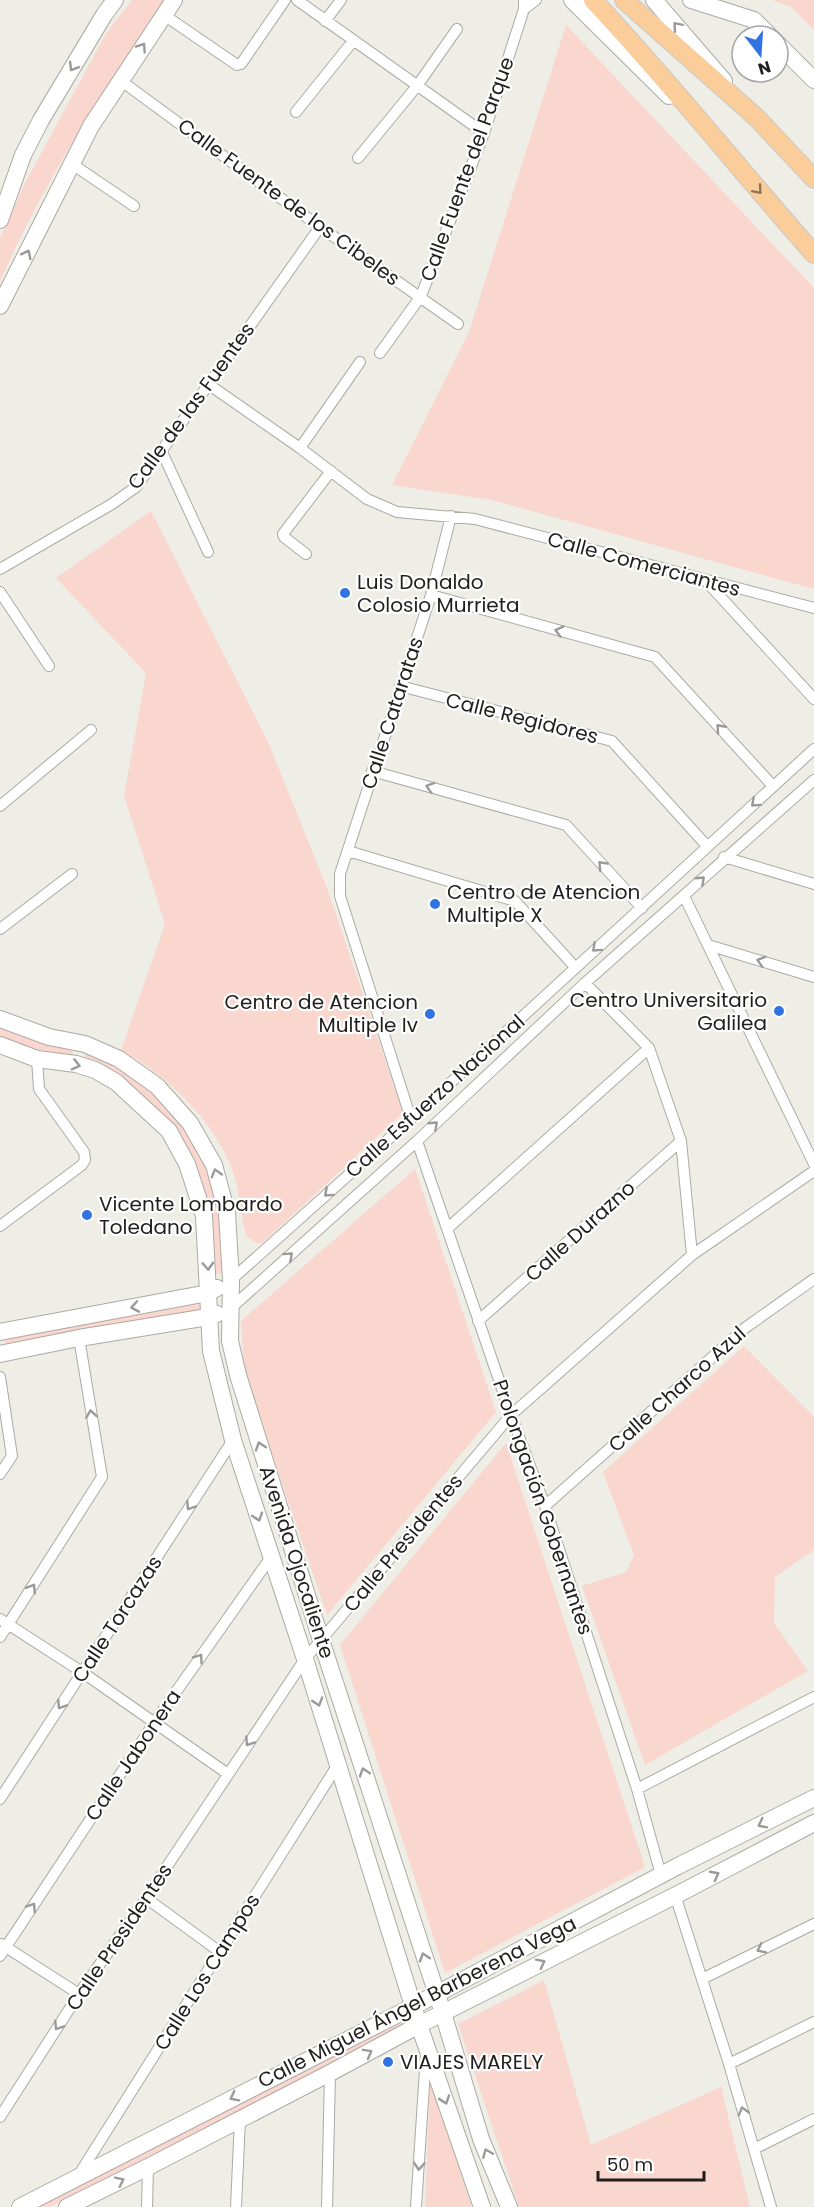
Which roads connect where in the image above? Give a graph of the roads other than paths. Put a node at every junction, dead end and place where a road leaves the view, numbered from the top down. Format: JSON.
{"nodes":[{"id":1,"x":115,"y":0,"type":"edge"},
{"id":2,"x":174,"y":0,"type":"edge"},
{"id":3,"x":285,"y":0,"type":"edge"},
{"id":4,"x":297,"y":0,"type":"edge"},
{"id":5,"x":341,"y":0,"type":"edge"},
{"id":6,"x":536,"y":0,"type":"edge"},
{"id":7,"x":572,"y":0,"type":"edge"},
{"id":8,"x":593,"y":0,"type":"edge"},
{"id":9,"x":624,"y":0,"type":"edge"},
{"id":10,"x":654,"y":0,"type":"edge"},
{"id":11,"x":692,"y":0,"type":"edge"},
{"id":12,"x":524,"y":5,"type":"edge"},
{"id":13,"x":164,"y":15,"type":"junction"},
{"id":14,"x":325,"y":21,"type":"junction"},
{"id":15,"x":758,"y":24,"type":"edge"},
{"id":16,"x":458,"y":29,"type":"dead end"},
{"id":17,"x":353,"y":41,"type":"junction"},
{"id":18,"x":790,"y":56,"type":"edge"},
{"id":19,"x":120,"y":80,"type":"junction"},
{"id":20,"x":814,"y":80,"type":"edge"},
{"id":21,"x":417,"y":86,"type":"junction"},
{"id":22,"x":296,"y":112,"type":"dead end"},
{"id":23,"x":756,"y":118,"type":"junction"},
{"id":24,"x":484,"y":133,"type":"junction"},
{"id":25,"x":719,"y":146,"type":"junction"},
{"id":26,"x":358,"y":158,"type":"dead end"},
{"id":27,"x":72,"y":164,"type":"junction"},
{"id":28,"x":814,"y":179,"type":"edge"},
{"id":29,"x":134,"y":206,"type":"dead end"},
{"id":30,"x":0,"y":220,"type":"edge"},
{"id":31,"x":320,"y":227,"type":"junction"},
{"id":32,"x":814,"y":254,"type":"edge"},
{"id":33,"x":421,"y":296,"type":"junction"},
{"id":34,"x":0,"y":306,"type":"edge"},
{"id":35,"x":458,"y":324,"type":"dead end"},
{"id":36,"x":380,"y":353,"type":"dead end"},
{"id":37,"x":360,"y":362,"type":"dead end"},
{"id":38,"x":208,"y":384,"type":"junction"},
{"id":39,"x":300,"y":448,"type":"junction"},
{"id":40,"x":162,"y":452,"type":"junction"},
{"id":41,"x":332,"y":471,"type":"junction"},
{"id":42,"x":451,"y":516,"type":"junction"},
{"id":43,"x":208,"y":552,"type":"dead end"},
{"id":44,"x":306,"y":554,"type":"dead end"},
{"id":45,"x":0,"y":569,"type":"edge"},
{"id":46,"x":704,"y":579,"type":"junction"},
{"id":47,"x":0,"y":592,"type":"edge"},
{"id":48,"x":431,"y":595,"type":"junction"},
{"id":49,"x":814,"y":608,"type":"edge"},
{"id":50,"x":49,"y":666,"type":"dead end"},
{"id":51,"x":400,"y":686,"type":"junction"},
{"id":52,"x":814,"y":699,"type":"edge"},
{"id":53,"x":91,"y":730,"type":"dead end"},
{"id":54,"x":814,"y":749,"type":"edge"},
{"id":55,"x":372,"y":771,"type":"junction"},
{"id":56,"x":814,"y":780,"type":"edge"},
{"id":57,"x":773,"y":786,"type":"junction"},
{"id":58,"x":809,"y":790,"type":"edge"},
{"id":59,"x":0,"y":806,"type":"edge"},
{"id":60,"x":707,"y":846,"type":"junction"},
{"id":61,"x":348,"y":851,"type":"junction"},
{"id":62,"x":724,"y":857,"type":"junction"},
{"id":63,"x":72,"y":874,"type":"dead end"},
{"id":64,"x":814,"y":884,"type":"edge"},
{"id":65,"x":684,"y":896,"type":"junction"},
{"id":66,"x":642,"y":908,"type":"junction"},
{"id":67,"x":0,"y":929,"type":"edge"},
{"id":68,"x":708,"y":945,"type":"junction"},
{"id":69,"x":575,"y":967,"type":"junction"},
{"id":70,"x":814,"y":977,"type":"edge"},
{"id":71,"x":585,"y":983,"type":"junction"},
{"id":72,"x":0,"y":1018,"type":"edge"},
{"id":73,"x":0,"y":1045,"type":"edge"},
{"id":74,"x":649,"y":1048,"type":"junction"},
{"id":75,"x":37,"y":1059,"type":"junction"},
{"id":76,"x":411,"y":1119,"type":"junction"},
{"id":77,"x":417,"y":1141,"type":"junction"},
{"id":78,"x":681,"y":1141,"type":"junction"},
{"id":79,"x":814,"y":1164,"type":"edge"},
{"id":80,"x":814,"y":1171,"type":"edge"},
{"id":81,"x":0,"y":1226,"type":"edge"},
{"id":82,"x":448,"y":1228,"type":"junction"},
{"id":83,"x":692,"y":1255,"type":"junction"},
{"id":84,"x":814,"y":1278,"type":"edge"},
{"id":85,"x":231,"y":1280,"type":"junction"},
{"id":86,"x":208,"y":1293,"type":"junction"},
{"id":87,"x":229,"y":1309,"type":"junction"},
{"id":88,"x":208,"y":1317,"type":"junction"},
{"id":89,"x":478,"y":1321,"type":"junction"},
{"id":90,"x":0,"y":1332,"type":"edge"},
{"id":91,"x":79,"y":1338,"type":"junction"},
{"id":92,"x":0,"y":1354,"type":"edge"},
{"id":93,"x":0,"y":1377,"type":"edge"},
{"id":94,"x":511,"y":1415,"type":"junction"},
{"id":95,"x":233,"y":1440,"type":"junction"},
{"id":96,"x":0,"y":1474,"type":"edge"},
{"id":97,"x":545,"y":1506,"type":"junction"},
{"id":98,"x":270,"y":1557,"type":"junction"},
{"id":99,"x":4,"y":1622,"type":"edge"},
{"id":100,"x":0,"y":1637,"type":"edge"},
{"id":101,"x":321,"y":1640,"type":"junction"},
{"id":102,"x":305,"y":1659,"type":"junction"},
{"id":103,"x":82,"y":1672,"type":"junction"},
{"id":104,"x":814,"y":1697,"type":"edge"},
{"id":105,"x":153,"y":1723,"type":"junction"},
{"id":106,"x":337,"y":1766,"type":"junction"},
{"id":107,"x":228,"y":1773,"type":"junction"},
{"id":108,"x":637,"y":1789,"type":"junction"},
{"id":109,"x":814,"y":1798,"type":"edge"},
{"id":110,"x":0,"y":1799,"type":"edge"},
{"id":111,"x":814,"y":1822,"type":"edge"},
{"id":112,"x":661,"y":1875,"type":"junction"},
{"id":113,"x":675,"y":1895,"type":"junction"},
{"id":114,"x":146,"y":1898,"type":"junction"},
{"id":115,"x":814,"y":1924,"type":"edge"},
{"id":116,"x":2,"y":1949,"type":"edge"},
{"id":117,"x":220,"y":1952,"type":"junction"},
{"id":118,"x":702,"y":1978,"type":"junction"},
{"id":119,"x":79,"y":1994,"type":"junction"},
{"id":120,"x":436,"y":1994,"type":"junction"},
{"id":121,"x":414,"y":2006,"type":"junction"},
{"id":122,"x":443,"y":2013,"type":"junction"},
{"id":123,"x":814,"y":2022,"type":"edge"},
{"id":124,"x":419,"y":2025,"type":"junction"},
{"id":125,"x":426,"y":2045,"type":"junction"},
{"id":126,"x":729,"y":2064,"type":"junction"},
{"id":127,"x":330,"y":2073,"type":"junction"},
{"id":128,"x":0,"y":2117,"type":"edge"},
{"id":129,"x":240,"y":2119,"type":"junction"},
{"id":130,"x":814,"y":2119,"type":"edge"},
{"id":131,"x":754,"y":2148,"type":"junction"},
{"id":132,"x":148,"y":2167,"type":"junction"},
{"id":133,"x":78,"y":2177,"type":"junction"},
{"id":134,"x":20,"y":2207,"type":"edge"},
{"id":135,"x":67,"y":2207,"type":"edge"},
{"id":136,"x":147,"y":2207,"type":"edge"},
{"id":137,"x":236,"y":2207,"type":"edge"},
{"id":138,"x":327,"y":2207,"type":"edge"},
{"id":139,"x":416,"y":2207,"type":"edge"},
{"id":140,"x":482,"y":2207,"type":"edge"},
{"id":141,"x":509,"y":2207,"type":"edge"},
{"id":142,"x":771,"y":2207,"type":"edge"}],
"edges":[{"from":1,"to":30,"type":"main road","one_way":true},
{"from":2,"to":13,"type":"main road"},
{"from":3,"to":13,"type":"street"},
{"from":4,"to":14,"type":"street"},
{"from":5,"to":14,"type":"street"},
{"from":6,"to":12,"type":"street","name":"Calle Fuente del Parque"},
{"from":7,"to":25,"type":"main road"},
{"from":8,"to":25,"type":"main road"},
{"from":9,"to":23,"type":"main road"},
{"from":23,"to":10,"type":"main road","one_way":true},
{"from":11,"to":15,"type":"main road"},
{"from":12,"to":24,"type":"street","name":"Calle Fuente del Parque"},
{"from":19,"to":13,"type":"main road","one_way":true},
{"from":14,"to":17,"type":"street"},
{"from":16,"to":21,"type":"street"},
{"from":17,"to":21,"type":"street"},
{"from":17,"to":22,"type":"street"},
{"from":18,"to":20,"type":"main road"},
{"from":19,"to":27,"type":"main road"},
{"from":19,"to":31,"type":"street","name":"Calle Fuente de los Cibeles"},
{"from":21,"to":24,"type":"street"},
{"from":21,"to":26,"type":"street"},
{"from":23,"to":28,"type":"main road"},
{"from":24,"to":33,"type":"street","name":"Calle Fuente del Parque"},
{"from":25,"to":32,"type":"main road","one_way":true},
{"from":27,"to":29,"type":"street"},
{"from":34,"to":27,"type":"main road","one_way":true},
{"from":31,"to":33,"type":"street","name":"Calle Fuente de los Cibeles"},
{"from":31,"to":38,"type":"street","name":"Calle de las Fuentes"},
{"from":33,"to":35,"type":"street","name":"Calle Fuente de los Cibeles"},
{"from":33,"to":36,"type":"street","name":"Calle Fuente del Parque"},
{"from":37,"to":39,"type":"street"},
{"from":38,"to":39,"type":"street","name":"Calle Comerciantes"},
{"from":38,"to":40,"type":"street","name":"Calle de las Fuentes"},
{"from":39,"to":41,"type":"street","name":"Calle Comerciantes"},
{"from":40,"to":43,"type":"street"},
{"from":40,"to":45,"type":"street","name":"Calle de las Fuentes"},
{"from":41,"to":42,"type":"street","name":"Calle Comerciantes"},
{"from":41,"to":44,"type":"street"},
{"from":42,"to":46,"type":"street","name":"Calle Comerciantes"},
{"from":42,"to":48,"type":"street","name":"Calle Cataratas"},
{"from":46,"to":49,"type":"street","name":"Calle Comerciantes"},
{"from":46,"to":52,"type":"street"},
{"from":47,"to":50,"type":"street"},
{"from":48,"to":51,"type":"street","name":"Calle Cataratas"},
{"from":57,"to":48,"type":"street","one_way":true},
{"from":51,"to":55,"type":"street","name":"Calle Cataratas"},
{"from":51,"to":60,"type":"street","name":"Calle Regidores"},
{"from":53,"to":59,"type":"street"},
{"from":54,"to":57,"type":"street","name":"Calle Esfuerzo Nacional"},
{"from":55,"to":61,"type":"street","name":"Calle Cataratas"},
{"from":66,"to":55,"type":"street","one_way":true},
{"from":56,"to":58,"type":"street","name":"Calle Esfuerzo Nacional"},
{"from":57,"to":60,"type":"street","name":"Calle Esfuerzo Nacional","one_way":true},
{"from":58,"to":62,"type":"street","name":"Calle Esfuerzo Nacional"},
{"from":60,"to":66,"type":"street","name":"Calle Esfuerzo Nacional"},
{"from":61,"to":69,"type":"street"},
{"from":61,"to":76,"type":"street","name":"Calle Cataratas"},
{"from":62,"to":64,"type":"street"},
{"from":65,"to":62,"type":"street","name":"Calle Esfuerzo Nacional","one_way":true},
{"from":63,"to":67,"type":"street"},
{"from":65,"to":68,"type":"street"},
{"from":65,"to":71,"type":"street","name":"Calle Esfuerzo Nacional"},
{"from":66,"to":69,"type":"street","name":"Calle Esfuerzo Nacional","one_way":true},
{"from":70,"to":68,"type":"street","one_way":true},
{"from":68,"to":79,"type":"street"},
{"from":69,"to":76,"type":"street","name":"Calle Esfuerzo Nacional"},
{"from":71,"to":74,"type":"street"},
{"from":77,"to":71,"type":"street","name":"Calle Esfuerzo Nacional","one_way":true},
{"from":85,"to":72,"type":"main road","name":"Avenida Ojocaliente","one_way":true},
{"from":73,"to":75,"type":"main road","name":"Avenida Ojocaliente"},
{"from":74,"to":78,"type":"street"},
{"from":74,"to":82,"type":"street"},
{"from":75,"to":81,"type":"street"},
{"from":75,"to":86,"type":"main road","name":"Avenida Ojocaliente","one_way":true},
{"from":76,"to":85,"type":"street","name":"Calle Esfuerzo Nacional","one_way":true},
{"from":77,"to":82,"type":"street","name":"Prolongación Gobernantes"},
{"from":87,"to":77,"type":"street","name":"Calle Esfuerzo Nacional","one_way":true},
{"from":78,"to":83,"type":"street"},
{"from":78,"to":89,"type":"street","name":"Calle Durazno"},
{"from":80,"to":83,"type":"street","name":"Calle Presidentes"},
{"from":82,"to":89,"type":"street","name":"Prolongación Gobernantes"},
{"from":83,"to":94,"type":"street","name":"Calle Presidentes"},
{"from":84,"to":97,"type":"street","name":"Calle Charco Azul"},
{"from":85,"to":86,"type":"main road","name":"Calle Esfuerzo Nacional"},
{"from":85,"to":87,"type":"main road","name":"Avenida Ojocaliente"},
{"from":86,"to":88,"type":"main road","name":"Avenida Ojocaliente"},
{"from":86,"to":90,"type":"main road","name":"Calle Esfuerzo Nacional","one_way":true},
{"from":87,"to":88,"type":"main road","name":"Calle Esfuerzo Nacional"},
{"from":101,"to":87,"type":"main road","name":"Avenida Ojocaliente","one_way":true},
{"from":88,"to":91,"type":"main road","name":"Calle Esfuerzo Nacional"},
{"from":88,"to":95,"type":"main road","name":"Avenida Ojocaliente"},
{"from":89,"to":94,"type":"street","name":"Prolongación Gobernantes"},
{"from":91,"to":92,"type":"main road","name":"Calle Esfuerzo Nacional"},
{"from":99,"to":91,"type":"street","one_way":true},
{"from":93,"to":96,"type":"street"},
{"from":94,"to":97,"type":"street","name":"Prolongación Gobernantes"},
{"from":94,"to":101,"type":"street","name":"Calle Presidentes"},
{"from":95,"to":98,"type":"main road","name":"Avenida Ojocaliente","one_way":true},
{"from":95,"to":103,"type":"street","name":"Calle Torcazas","one_way":true},
{"from":97,"to":108,"type":"street","name":"Prolongación Gobernantes"},
{"from":98,"to":102,"type":"main road","name":"Avenida Ojocaliente"},
{"from":105,"to":98,"type":"street","name":"Calle Jabonera","one_way":true},
{"from":99,"to":100,"type":"street"},
{"from":99,"to":103,"type":"street"},
{"from":101,"to":102,"type":"street","name":"Calle Presidentes"},
{"from":120,"to":101,"type":"main road","name":"Avenida Ojocaliente","one_way":true},
{"from":102,"to":106,"type":"main road","name":"Avenida Ojocaliente","one_way":true},
{"from":102,"to":107,"type":"street","name":"Calle Presidentes","one_way":true},
{"from":103,"to":105,"type":"street"},
{"from":103,"to":110,"type":"street","name":"Calle Torcazas","one_way":true},
{"from":104,"to":108,"type":"street"},
{"from":105,"to":107,"type":"street"},
{"from":116,"to":105,"type":"street","name":"Calle Jabonera","one_way":true},
{"from":106,"to":117,"type":"street","name":"Calle Los Campos"},
{"from":106,"to":121,"type":"main road","name":"Avenida Ojocaliente"},
{"from":107,"to":114,"type":"street","name":"Calle Presidentes"},
{"from":108,"to":112,"type":"street","name":"Prolongación Gobernantes"},
{"from":109,"to":112,"type":"main road","name":"Calle Miguel Ángel Barberena Vega","one_way":true},
{"from":113,"to":111,"type":"main road","name":"Calle Miguel Ángel Barberena Vega","one_way":true},
{"from":112,"to":120,"type":"main road","name":"Calle Miguel Ángel Barberena Vega"},
{"from":113,"to":118,"type":"street"},
{"from":122,"to":113,"type":"main road","name":"Calle Miguel Ángel Barberena Vega","one_way":true},
{"from":114,"to":117,"type":"street"},
{"from":114,"to":119,"type":"street","name":"Calle Presidentes"},
{"from":115,"to":118,"type":"street","one_way":true},
{"from":116,"to":119,"type":"street"},
{"from":117,"to":133,"type":"street","name":"Calle Los Campos"},
{"from":118,"to":126,"type":"street"},
{"from":119,"to":128,"type":"street","name":"Calle Presidentes","one_way":true},
{"from":120,"to":121,"type":"main road","name":"Calle Miguel Ángel Barberena Vega"},
{"from":120,"to":122,"type":"main road","name":"Avenida Ojocaliente"},
{"from":121,"to":124,"type":"main road","name":"Avenida Ojocaliente"},
{"from":121,"to":133,"type":"main road","name":"Calle Miguel Ángel Barberena Vega","one_way":true},
{"from":122,"to":124,"type":"main road","name":"Calle Miguel Ángel Barberena Vega"},
{"from":141,"to":122,"type":"main road","name":"Avenida Ojocaliente","one_way":true},
{"from":123,"to":126,"type":"street"},
{"from":124,"to":125,"type":"main road","name":"Avenida Ojocaliente"},
{"from":127,"to":124,"type":"main road","name":"Calle Miguel Ángel Barberena Vega","one_way":true},
{"from":125,"to":139,"type":"street","one_way":true},
{"from":125,"to":140,"type":"main road","name":"Avenida Ojocaliente","one_way":true},
{"from":131,"to":126,"type":"street","one_way":true},
{"from":127,"to":129,"type":"main road","name":"Calle Miguel Ángel Barberena Vega"},
{"from":127,"to":138,"type":"street"},
{"from":129,"to":132,"type":"main road","name":"Calle Miguel Ángel Barberena Vega"},
{"from":129,"to":137,"type":"street"},
{"from":130,"to":131,"type":"street"},
{"from":131,"to":142,"type":"street"},
{"from":135,"to":132,"type":"main road","name":"Calle Miguel Ángel Barberena Vega","one_way":true},
{"from":132,"to":136,"type":"street"},
{"from":133,"to":134,"type":"main road","name":"Calle Miguel Ángel Barberena Vega"}]}
